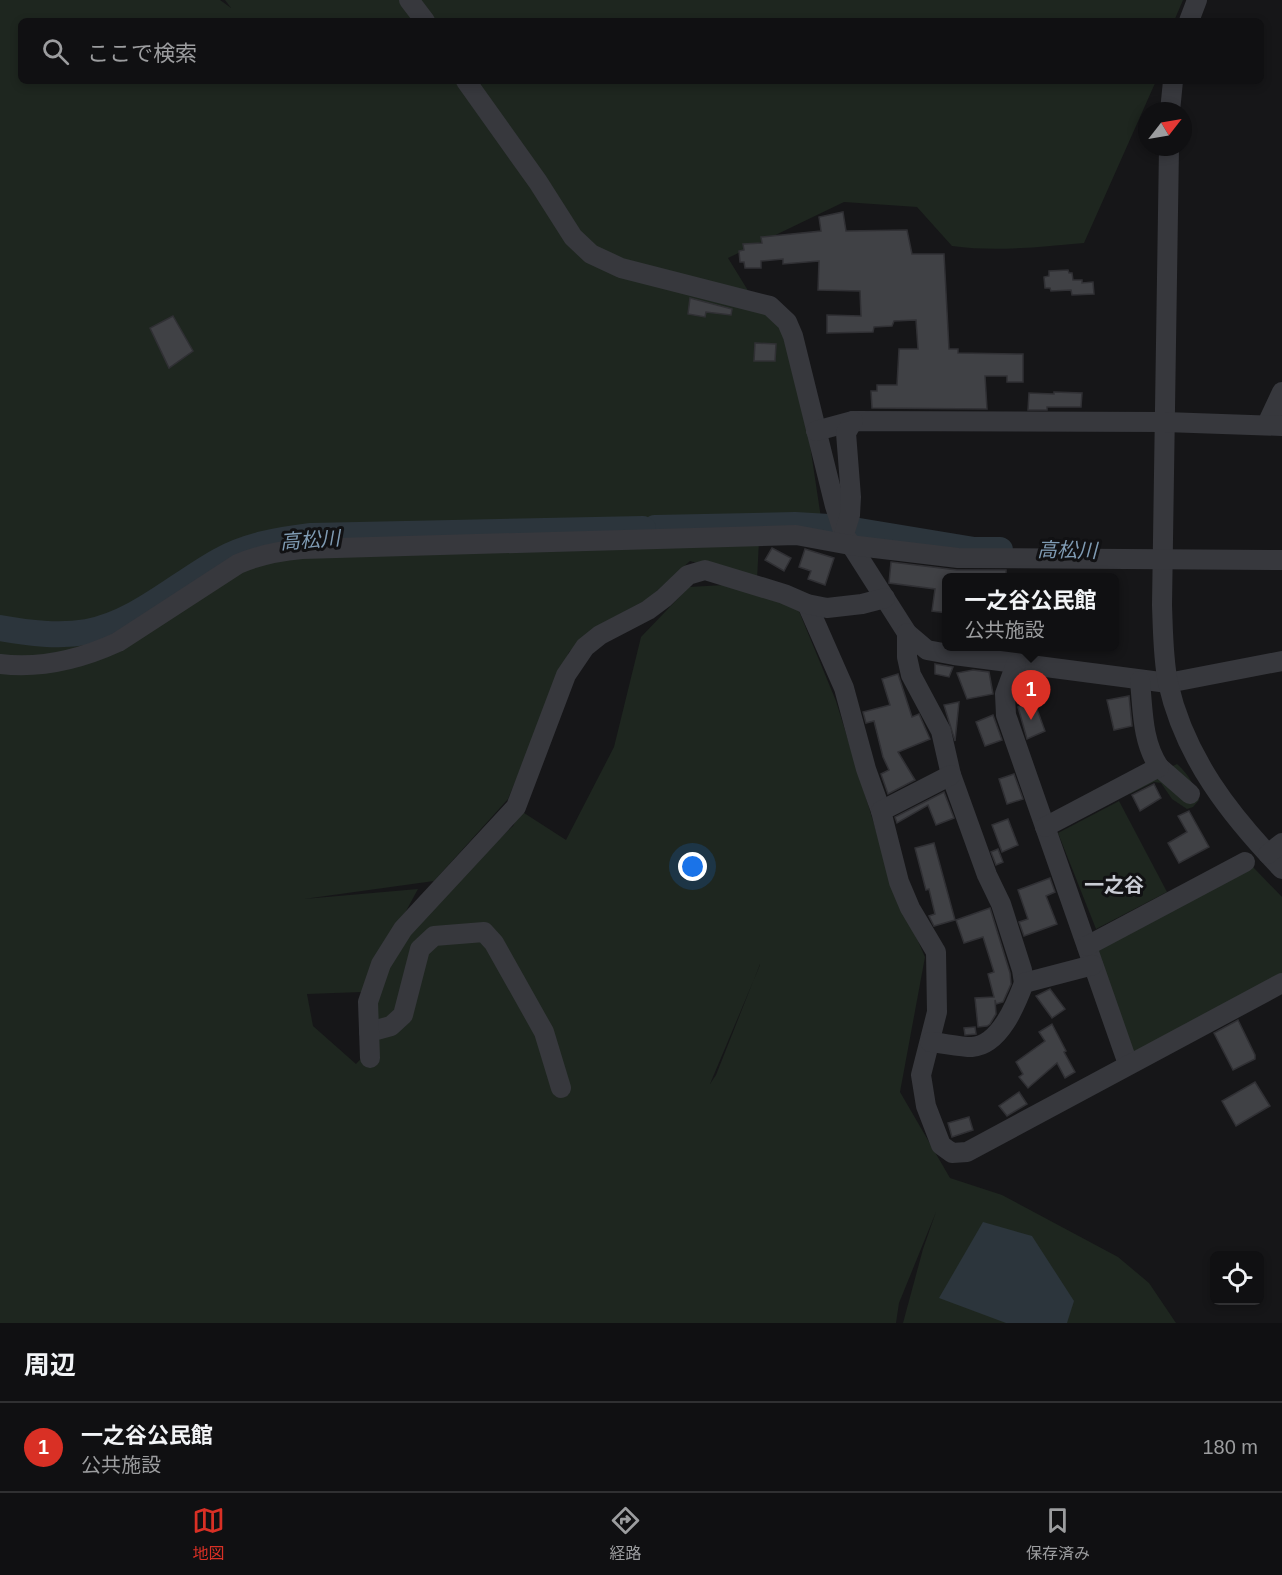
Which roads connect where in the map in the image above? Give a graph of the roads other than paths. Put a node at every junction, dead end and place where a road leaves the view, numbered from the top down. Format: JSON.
{"nodes":[{"id":1,"x":409,"y":0,"type":"edge"},
{"id":2,"x":1197,"y":0,"type":"edge"},
{"id":3,"x":423,"y":18,"type":"edge"},
{"id":4,"x":1190,"y":18,"type":"edge"},
{"id":5,"x":468,"y":84,"type":"edge"},
{"id":6,"x":1173,"y":84,"type":"edge"},
{"id":7,"x":1171,"y":102,"type":"edge"},
{"id":8,"x":1169,"y":156,"type":"edge"},
{"id":9,"x":1282,"y":392,"type":"edge"},
{"id":10,"x":853,"y":421,"type":"junction"},
{"id":11,"x":1165,"y":422,"type":"junction"},
{"id":12,"x":1274,"y":425,"type":"edge"},
{"id":13,"x":816,"y":431,"type":"junction"},
{"id":14,"x":847,"y":540,"type":"junction"},
{"id":15,"x":1163,"y":553,"type":"junction"},
{"id":16,"x":1282,"y":560,"type":"edge"},
{"id":17,"x":885,"y":598,"type":"junction"},
{"id":18,"x":807,"y":604,"type":"junction"},
{"id":19,"x":907,"y":633,"type":"junction"},
{"id":20,"x":1282,"y":661,"type":"edge"},
{"id":21,"x":0,"y":664,"type":"edge"},
{"id":22,"x":1016,"y":664,"type":"junction"},
{"id":23,"x":1140,"y":681,"type":"junction"},
{"id":24,"x":1168,"y":683,"type":"junction"},
{"id":25,"x":1159,"y":767,"type":"junction"},
{"id":26,"x":951,"y":775,"type":"junction"},
{"id":27,"x":1190,"y":794,"type":"dead end"},
{"id":28,"x":881,"y":811,"type":"junction"},
{"id":29,"x":1045,"y":827,"type":"junction"},
{"id":30,"x":1275,"y":849,"type":"edge"},
{"id":31,"x":1245,"y":862,"type":"dead end"},
{"id":32,"x":1282,"y":869,"type":"edge"},
{"id":33,"x":1087,"y":946,"type":"junction"},
{"id":34,"x":1093,"y":965,"type":"junction"},
{"id":35,"x":1024,"y":983,"type":"junction"},
{"id":36,"x":1282,"y":983,"type":"edge"},
{"id":37,"x":369,"y":1032,"type":"junction"},
{"id":38,"x":930,"y":1042,"type":"junction"},
{"id":39,"x":370,"y":1058,"type":"dead end"},
{"id":40,"x":1128,"y":1064,"type":"junction"},
{"id":41,"x":561,"y":1088,"type":"dead end"}],
"edges":[{"from":1,"to":3,"type":"street"},
{"from":2,"to":4,"type":"street"},
{"from":5,"to":13,"type":"street"},
{"from":6,"to":7,"type":"street"},
{"from":8,"to":11,"type":"street"},
{"from":9,"to":12,"type":"street"},
{"from":10,"to":11,"type":"street"},
{"from":10,"to":13,"type":"street"},
{"from":10,"to":14,"type":"street"},
{"from":11,"to":12,"type":"street"},
{"from":11,"to":15,"type":"street"},
{"from":13,"to":14,"type":"street"},
{"from":14,"to":15,"type":"street"},
{"from":14,"to":17,"type":"street"},
{"from":14,"to":21,"type":"street"},
{"from":15,"to":16,"type":"street"},
{"from":15,"to":24,"type":"street"},
{"from":17,"to":18,"type":"street"},
{"from":17,"to":19,"type":"street"},
{"from":18,"to":28,"type":"street"},
{"from":18,"to":37,"type":"street"},
{"from":19,"to":22,"type":"street"},
{"from":19,"to":26,"type":"street"},
{"from":20,"to":24,"type":"street"},
{"from":22,"to":23,"type":"street"},
{"from":22,"to":29,"type":"street"},
{"from":23,"to":24,"type":"street"},
{"from":23,"to":25,"type":"street"},
{"from":24,"to":30,"type":"street"},
{"from":25,"to":27,"type":"street"},
{"from":25,"to":29,"type":"street"},
{"from":26,"to":28,"type":"street"},
{"from":26,"to":35,"type":"street"},
{"from":28,"to":38,"type":"street"},
{"from":29,"to":33,"type":"street"},
{"from":30,"to":32,"type":"street"},
{"from":31,"to":33,"type":"street"},
{"from":33,"to":34,"type":"street"},
{"from":34,"to":35,"type":"street"},
{"from":34,"to":40,"type":"street"},
{"from":35,"to":38,"type":"street"},
{"from":36,"to":40,"type":"street"},
{"from":37,"to":39,"type":"street"},
{"from":37,"to":41,"type":"street"},
{"from":38,"to":40,"type":"street"}]}
